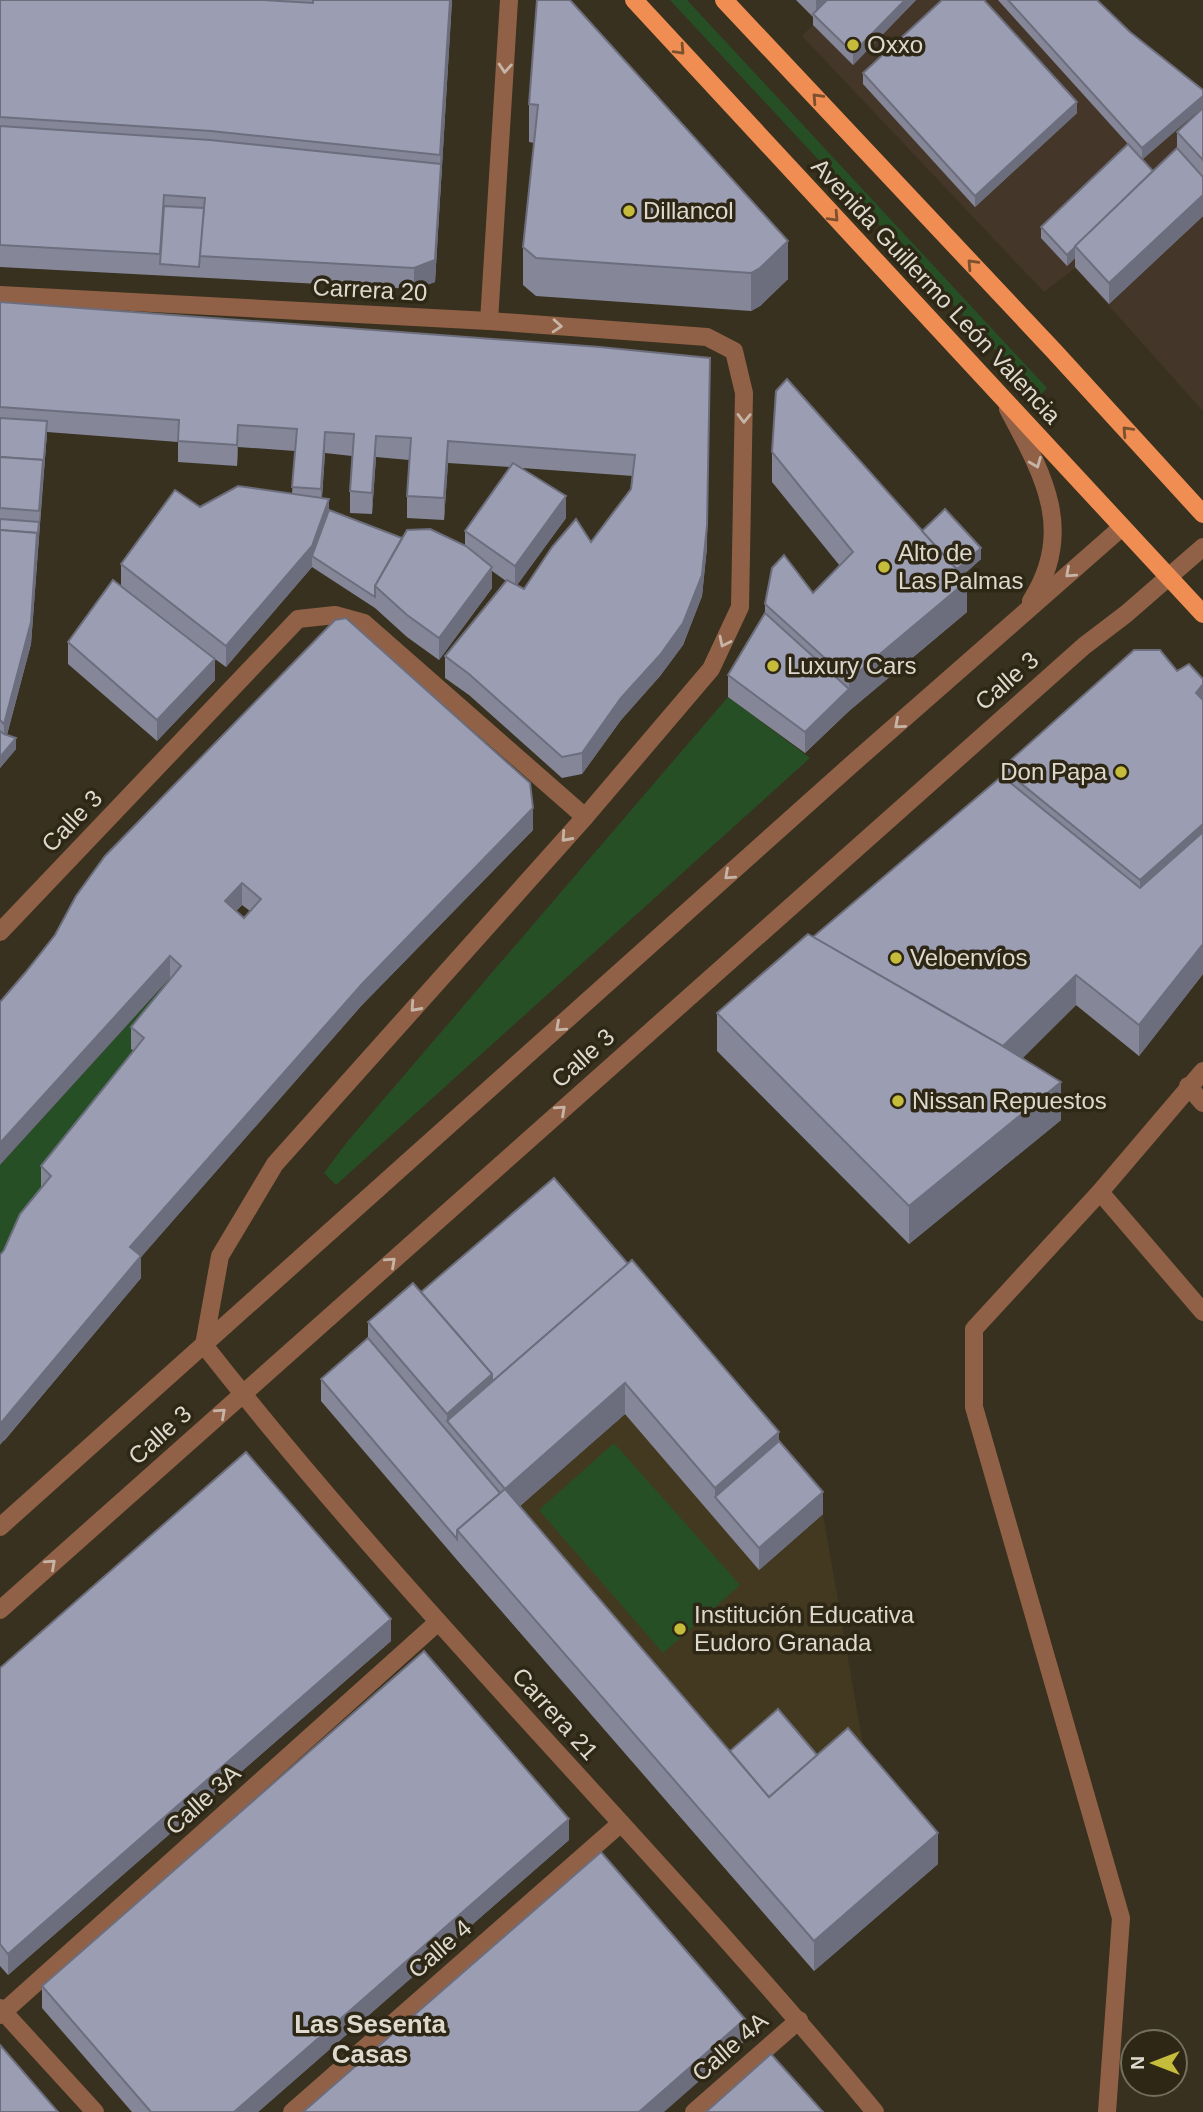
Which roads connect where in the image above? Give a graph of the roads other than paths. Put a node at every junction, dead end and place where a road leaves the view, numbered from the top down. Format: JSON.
{"nodes":[{"id":1,"x":509,"y":0,"type":"edge"},
{"id":2,"x":634,"y":0,"type":"edge"},
{"id":3,"x":724,"y":0,"type":"edge"},
{"id":4,"x":0,"y":295,"type":"edge"},
{"id":5,"x":489,"y":321,"type":"junction"},
{"id":6,"x":1005,"y":402,"type":"junction"},
{"id":7,"x":1203,"y":514,"type":"edge"},
{"id":8,"x":1121,"y":528,"type":"junction"},
{"id":9,"x":1203,"y":547,"type":"edge"},
{"id":10,"x":1168,"y":578,"type":"junction"},
{"id":11,"x":1203,"y":614,"type":"edge"},
{"id":12,"x":1018,"y":620,"type":"junction"},
{"id":13,"x":585,"y":817,"type":"junction"},
{"id":14,"x":0,"y":932,"type":"edge"},
{"id":15,"x":1203,"y":1071,"type":"edge"},
{"id":16,"x":1188,"y":1086,"type":"junction"},
{"id":17,"x":1203,"y":1103,"type":"edge"},
{"id":18,"x":1100,"y":1192,"type":"junction"},
{"id":19,"x":1203,"y":1312,"type":"edge"},
{"id":20,"x":204,"y":1346,"type":"junction"},
{"id":21,"x":243,"y":1395,"type":"junction"},
{"id":22,"x":0,"y":1527,"type":"edge"},
{"id":23,"x":0,"y":1610,"type":"edge"},
{"id":24,"x":438,"y":1622,"type":"junction"},
{"id":25,"x":621,"y":1823,"type":"junction"},
{"id":26,"x":1,"y":2011,"type":"edge"},
{"id":27,"x":799,"y":2020,"type":"junction"},
{"id":28,"x":94,"y":2112,"type":"edge"},
{"id":29,"x":292,"y":2112,"type":"edge"},
{"id":30,"x":694,"y":2112,"type":"edge"},
{"id":31,"x":876,"y":2112,"type":"edge"},
{"id":32,"x":1107,"y":2112,"type":"edge"}],
"edges":[{"from":1,"to":5,"type":"street","one_way":true},
{"from":2,"to":6,"type":"main road","name":"Avenida Guillermo León Valencia","one_way":true},
{"from":7,"to":3,"type":"main road","name":"Avenida Guillermo León Valencia","one_way":true},
{"from":4,"to":5,"type":"street","name":"Carrera 20"},
{"from":5,"to":13,"type":"street","name":"Carrera 20","one_way":true},
{"from":6,"to":8,"type":"main road","name":"Avenida Guillermo León Valencia"},
{"from":6,"to":12,"type":"street","one_way":true},
{"from":8,"to":10,"type":"main road","name":"Avenida Guillermo León Valencia"},
{"from":8,"to":12,"type":"street","name":"Calle 3","one_way":true},
{"from":9,"to":10,"type":"street","name":"Calle 3"},
{"from":10,"to":11,"type":"main road","name":"Avenida Guillermo León Valencia"},
{"from":21,"to":10,"type":"street","name":"Calle 3","one_way":true},
{"from":12,"to":20,"type":"street","name":"Calle 3","one_way":true},
{"from":13,"to":14,"type":"street","name":"Calle 3"},
{"from":13,"to":20,"type":"street","one_way":true},
{"from":15,"to":16,"type":"street"},
{"from":16,"to":17,"type":"street"},
{"from":16,"to":18,"type":"street"},
{"from":18,"to":19,"type":"street"},
{"from":18,"to":32,"type":"street"},
{"from":20,"to":21,"type":"street","name":"Carrera 21"},
{"from":20,"to":22,"type":"street","name":"Calle 3"},
{"from":23,"to":21,"type":"street","name":"Calle 3","one_way":true},
{"from":21,"to":24,"type":"street","name":"Carrera 21"},
{"from":24,"to":25,"type":"street","name":"Carrera 21"},
{"from":24,"to":26,"type":"street","name":"Calle 3A"},
{"from":25,"to":27,"type":"street","name":"Carrera 21"},
{"from":25,"to":29,"type":"street","name":"Calle 4"},
{"from":26,"to":28,"type":"street"},
{"from":27,"to":30,"type":"street","name":"Calle 4A"},
{"from":27,"to":31,"type":"street","name":"Carrera 21"}]}
